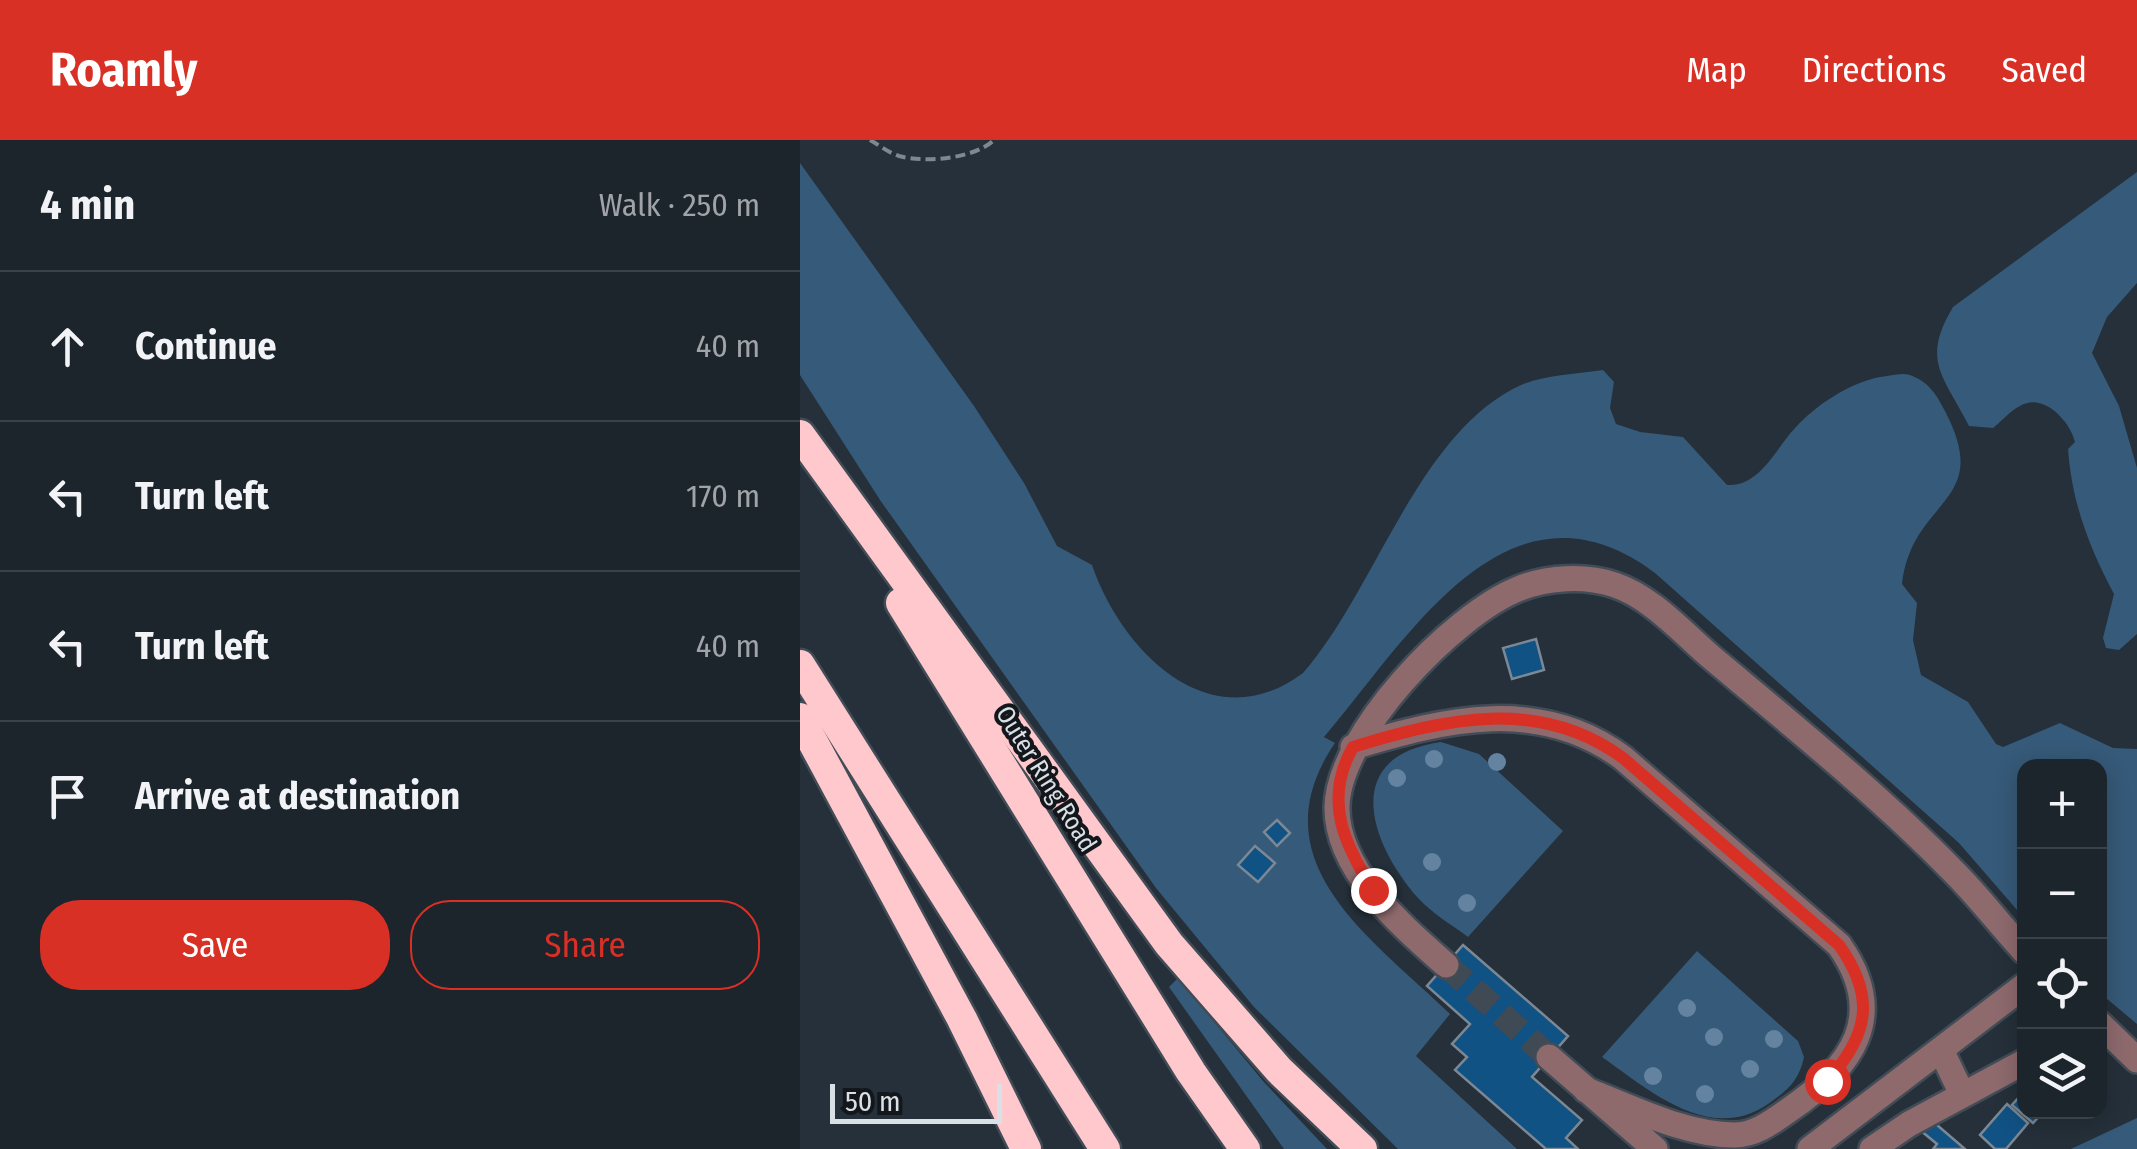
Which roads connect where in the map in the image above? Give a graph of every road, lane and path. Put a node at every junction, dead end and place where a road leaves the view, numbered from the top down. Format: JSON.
{"nodes":[{"id":1,"x":870,"y":140,"type":"edge"},
{"id":2,"x":994,"y":140,"type":"edge"},
{"id":3,"x":800,"y":437,"type":"edge"},
{"id":4,"x":800,"y":665,"type":"edge"},
{"id":5,"x":800,"y":718,"type":"edge"},
{"id":6,"x":1353,"y":747,"type":"junction"},
{"id":7,"x":2017,"y":943,"type":"edge"},
{"id":8,"x":1446,"y":965,"type":"tunnel mouth"},
{"id":9,"x":2017,"y":991,"type":"edge"},
{"id":10,"x":2105,"y":1029,"type":"edge"},
{"id":11,"x":1941,"y":1050,"type":"junction"},
{"id":12,"x":1550,"y":1057,"type":"tunnel mouth"},
{"id":13,"x":2137,"y":1060,"type":"edge"},
{"id":14,"x":2017,"y":1066,"type":"edge"},
{"id":15,"x":1586,"y":1090,"type":"junction"},
{"id":16,"x":1962,"y":1094,"type":"junction"},
{"id":17,"x":1026,"y":1149,"type":"edge"},
{"id":18,"x":1105,"y":1149,"type":"edge"},
{"id":19,"x":1245,"y":1149,"type":"edge"},
{"id":20,"x":1362,"y":1149,"type":"edge"},
{"id":21,"x":1655,"y":1149,"type":"edge"},
{"id":22,"x":1810,"y":1149,"type":"edge"},
{"id":23,"x":1872,"y":1149,"type":"edge"}],
"edges":[{"from":1,"to":2,"type":"path"},
{"from":3,"to":19,"type":"highway","name":"Outer Ring Road"},
{"from":3,"to":20,"type":"highway"},
{"from":4,"to":18,"type":"highway"},
{"from":5,"to":17,"type":"highway"},
{"from":6,"to":7,"type":"lane"},
{"from":6,"to":8,"type":"lane"},
{"from":6,"to":15,"type":"lane"},
{"from":9,"to":11,"type":"lane"},
{"from":10,"to":13,"type":"lane"},
{"from":11,"to":16,"type":"lane"},
{"from":11,"to":22,"type":"lane"},
{"from":12,"to":15,"type":"lane"},
{"from":14,"to":16,"type":"lane"},
{"from":15,"to":21,"type":"lane"},
{"from":16,"to":23,"type":"lane"}]}
